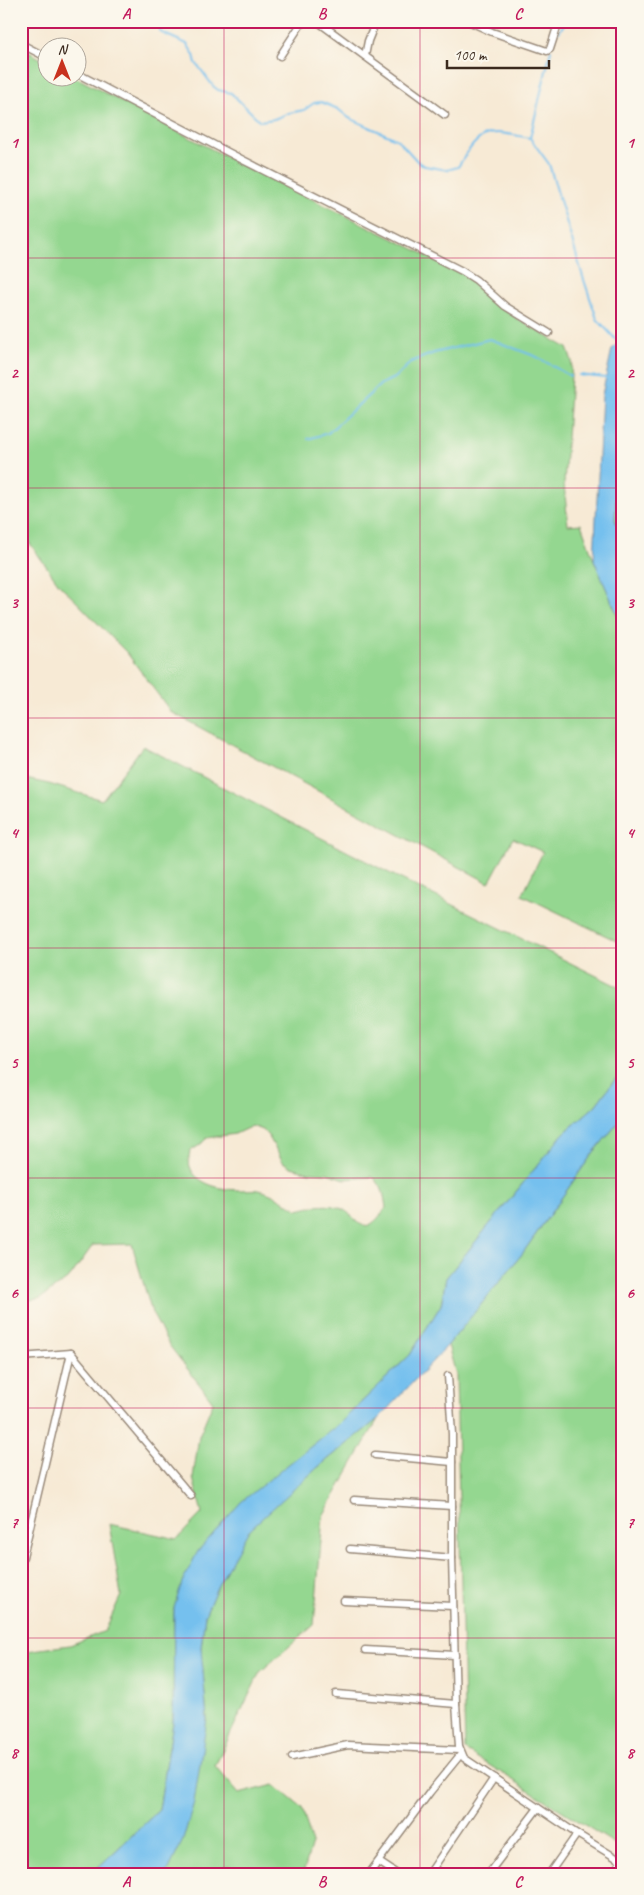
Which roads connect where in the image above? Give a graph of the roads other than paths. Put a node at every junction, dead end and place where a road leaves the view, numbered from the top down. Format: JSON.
{"nodes":[{"id":1,"x":303,"y":21,"type":"edge"},
{"id":2,"x":317,"y":21,"type":"edge"},
{"id":3,"x":376,"y":21,"type":"edge"},
{"id":4,"x":468,"y":21,"type":"edge"},
{"id":5,"x":559,"y":21,"type":"edge"},
{"id":6,"x":21,"y":44,"type":"edge"},
{"id":7,"x":38,"y":53,"type":"edge"},
{"id":8,"x":280,"y":56,"type":"dead end"},
{"id":9,"x":364,"y":56,"type":"junction"},
{"id":10,"x":88,"y":79,"type":"edge"},
{"id":11,"x":445,"y":115,"type":"dead end"},
{"id":12,"x":549,"y":333,"type":"dead end"},
{"id":13,"x":71,"y":1353,"type":"junction"},
{"id":14,"x":21,"y":1357,"type":"edge"},
{"id":15,"x":448,"y":1376,"type":"dead end"},
{"id":16,"x":375,"y":1455,"type":"dead end"},
{"id":17,"x":452,"y":1462,"type":"junction"},
{"id":18,"x":191,"y":1496,"type":"dead end"},
{"id":19,"x":354,"y":1500,"type":"dead end"},
{"id":20,"x":452,"y":1506,"type":"junction"},
{"id":21,"x":350,"y":1549,"type":"dead end"},
{"id":22,"x":452,"y":1558,"type":"junction"},
{"id":23,"x":21,"y":1565,"type":"edge"},
{"id":24,"x":344,"y":1601,"type":"dead end"},
{"id":25,"x":453,"y":1606,"type":"junction"},
{"id":26,"x":365,"y":1650,"type":"dead end"},
{"id":27,"x":455,"y":1655,"type":"junction"},
{"id":28,"x":336,"y":1694,"type":"dead end"},
{"id":29,"x":456,"y":1704,"type":"junction"},
{"id":30,"x":460,"y":1752,"type":"junction"},
{"id":31,"x":292,"y":1757,"type":"dead end"},
{"id":32,"x":494,"y":1778,"type":"junction"},
{"id":33,"x":538,"y":1808,"type":"junction"},
{"id":34,"x":578,"y":1834,"type":"junction"},
{"id":35,"x":379,"y":1862,"type":"junction"},
{"id":36,"x":622,"y":1862,"type":"edge"},
{"id":37,"x":369,"y":1874,"type":"edge"},
{"id":38,"x":398,"y":1874,"type":"edge"},
{"id":39,"x":429,"y":1874,"type":"edge"},
{"id":40,"x":488,"y":1874,"type":"edge"},
{"id":41,"x":549,"y":1874,"type":"edge"},
{"id":42,"x":612,"y":1874,"type":"edge"}],
"edges":[{"from":1,"to":8,"type":"street"},
{"from":2,"to":9,"type":"street"},
{"from":3,"to":9,"type":"street"},
{"from":4,"to":5,"type":"street"},
{"from":6,"to":7,"type":"street"},
{"from":9,"to":11,"type":"street"},
{"from":10,"to":12,"type":"street"},
{"from":13,"to":14,"type":"street"},
{"from":13,"to":18,"type":"street"},
{"from":13,"to":23,"type":"street"},
{"from":15,"to":17,"type":"street"},
{"from":16,"to":17,"type":"street"},
{"from":17,"to":20,"type":"street"},
{"from":19,"to":20,"type":"street"},
{"from":20,"to":22,"type":"street"},
{"from":21,"to":22,"type":"street"},
{"from":22,"to":25,"type":"street"},
{"from":24,"to":25,"type":"street"},
{"from":25,"to":27,"type":"street"},
{"from":26,"to":27,"type":"street"},
{"from":27,"to":29,"type":"street"},
{"from":28,"to":29,"type":"street"},
{"from":29,"to":30,"type":"street"},
{"from":30,"to":31,"type":"street"},
{"from":30,"to":32,"type":"street"},
{"from":30,"to":35,"type":"street"},
{"from":32,"to":33,"type":"street"},
{"from":32,"to":39,"type":"street"},
{"from":33,"to":34,"type":"street"},
{"from":33,"to":40,"type":"street"},
{"from":34,"to":36,"type":"street"},
{"from":34,"to":41,"type":"street"},
{"from":35,"to":37,"type":"street"},
{"from":35,"to":38,"type":"street"},
{"from":36,"to":42,"type":"street"}]}
